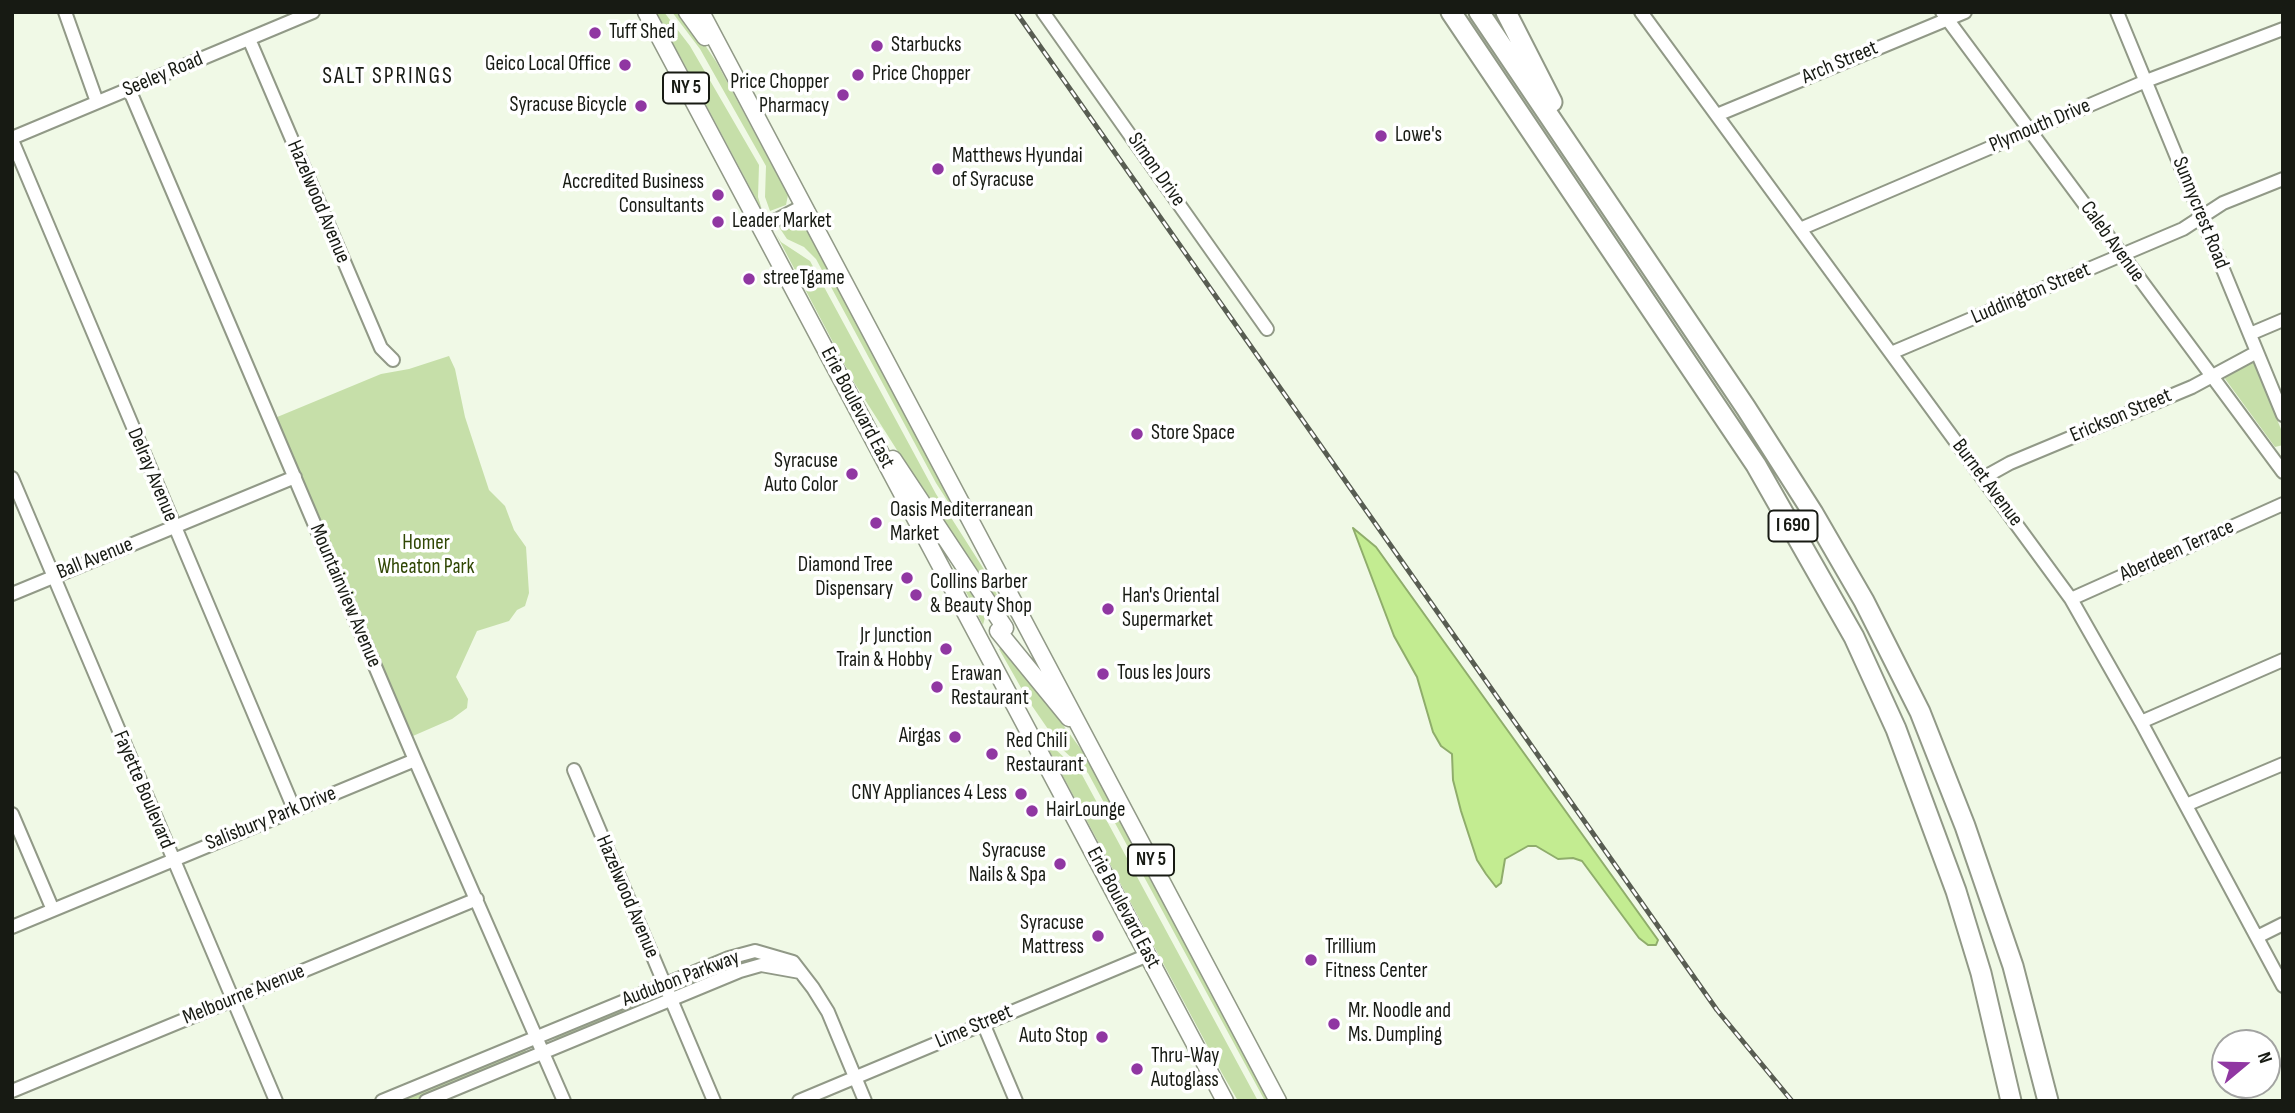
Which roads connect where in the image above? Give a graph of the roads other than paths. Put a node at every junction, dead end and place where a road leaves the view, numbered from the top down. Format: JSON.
{"nodes":[{"id":1,"x":65,"y":12,"type":"edge"},
{"id":2,"x":313,"y":12,"type":"edge"},
{"id":3,"x":646,"y":12,"type":"edge"},
{"id":4,"x":687,"y":12,"type":"edge"},
{"id":5,"x":701,"y":12,"type":"edge"},
{"id":6,"x":1043,"y":12,"type":"edge"},
{"id":7,"x":1451,"y":12,"type":"edge"},
{"id":8,"x":1479,"y":12,"type":"edge"},
{"id":9,"x":1506,"y":12,"type":"edge"},
{"id":10,"x":1641,"y":12,"type":"edge"},
{"id":11,"x":1965,"y":12,"type":"edge"},
{"id":12,"x":2117,"y":12,"type":"edge"},
{"id":13,"x":1945,"y":16,"type":"edge"},
{"id":14,"x":2283,"y":29,"type":"edge"},
{"id":15,"x":249,"y":39,"type":"junction"},
{"id":16,"x":732,"y":73,"type":"junction"},
{"id":17,"x":2146,"y":81,"type":"junction"},
{"id":18,"x":129,"y":89,"type":"junction"},
{"id":19,"x":97,"y":102,"type":"junction"},
{"id":20,"x":1717,"y":116,"type":"junction"},
{"id":21,"x":2030,"y":130,"type":"junction"},
{"id":22,"x":12,"y":139,"type":"edge"},
{"id":23,"x":2283,"y":179,"type":"edge"},
{"id":24,"x":1607,"y":201,"type":"junction"},
{"id":25,"x":803,"y":206,"type":"junction"},
{"id":26,"x":2203,"y":219,"type":"junction"},
{"id":27,"x":761,"y":228,"type":"junction"},
{"id":28,"x":1800,"y":229,"type":"junction"},
{"id":29,"x":2122,"y":256,"type":"junction"},
{"id":30,"x":2283,"y":320,"type":"edge"},
{"id":31,"x":1267,"y":329,"type":"dead end"},
{"id":32,"x":2250,"y":334,"type":"junction"},
{"id":33,"x":2257,"y":352,"type":"junction"},
{"id":34,"x":1891,"y":353,"type":"junction"},
{"id":35,"x":393,"y":360,"type":"dead end"},
{"id":36,"x":2213,"y":377,"type":"junction"},
{"id":37,"x":2283,"y":415,"type":"edge"},
{"id":38,"x":862,"y":418,"type":"junction"},
{"id":39,"x":2283,"y":472,"type":"edge"},
{"id":40,"x":295,"y":477,"type":"junction"},
{"id":41,"x":12,"y":478,"type":"edge"},
{"id":42,"x":1983,"y":478,"type":"junction"},
{"id":43,"x":2283,"y":504,"type":"edge"},
{"id":44,"x":173,"y":527,"type":"junction"},
{"id":45,"x":53,"y":577,"type":"junction"},
{"id":46,"x":12,"y":594,"type":"edge"},
{"id":47,"x":2071,"y":599,"type":"junction"},
{"id":48,"x":1023,"y":619,"type":"junction"},
{"id":49,"x":1002,"y":630,"type":"junction"},
{"id":50,"x":981,"y":640,"type":"junction"},
{"id":51,"x":2283,"y":660,"type":"edge"},
{"id":52,"x":2141,"y":722,"type":"junction"},
{"id":53,"x":1084,"y":735,"type":"junction"},
{"id":54,"x":415,"y":760,"type":"junction"},
{"id":55,"x":2283,"y":764,"type":"edge"},
{"id":56,"x":573,"y":770,"type":"dead end"},
{"id":57,"x":2186,"y":805,"type":"junction"},
{"id":58,"x":293,"y":810,"type":"junction"},
{"id":59,"x":12,"y":814,"type":"edge"},
{"id":60,"x":173,"y":859,"type":"junction"},
{"id":61,"x":477,"y":899,"type":"junction"},
{"id":62,"x":53,"y":911,"type":"junction"},
{"id":63,"x":2283,"y":924,"type":"edge"},
{"id":64,"x":12,"y":928,"type":"edge"},
{"id":65,"x":2257,"y":937,"type":"junction"},
{"id":66,"x":765,"y":952,"type":"junction"},
{"id":67,"x":1148,"y":955,"type":"junction"},
{"id":68,"x":761,"y":965,"type":"junction"},
{"id":69,"x":800,"y":972,"type":"junction"},
{"id":70,"x":665,"y":985,"type":"junction"},
{"id":71,"x":2283,"y":986,"type":"edge"},
{"id":72,"x":671,"y":999,"type":"junction"},
{"id":73,"x":232,"y":1000,"type":"junction"},
{"id":74,"x":983,"y":1023,"type":"junction"},
{"id":75,"x":536,"y":1037,"type":"junction"},
{"id":76,"x":542,"y":1052,"type":"junction"},
{"id":77,"x":855,"y":1078,"type":"junction"},
{"id":78,"x":12,"y":1091,"type":"edge"},
{"id":79,"x":1224,"y":1098,"type":"edge"},
{"id":80,"x":276,"y":1101,"type":"edge"},
{"id":81,"x":382,"y":1101,"type":"edge"},
{"id":82,"x":426,"y":1101,"type":"edge"},
{"id":83,"x":564,"y":1101,"type":"edge"},
{"id":84,"x":714,"y":1101,"type":"edge"},
{"id":85,"x":799,"y":1101,"type":"edge"},
{"id":86,"x":865,"y":1101,"type":"edge"},
{"id":87,"x":1016,"y":1101,"type":"edge"},
{"id":88,"x":1278,"y":1101,"type":"edge"},
{"id":89,"x":2011,"y":1101,"type":"edge"},
{"id":90,"x":2046,"y":1101,"type":"edge"}],
"edges":[{"from":1,"to":19,"type":"street"},
{"from":2,"to":15,"type":"street","name":"Seeley Road"},
{"from":3,"to":27,"type":"main road","name":"Erie Boulevard East","number":"NY 5"},
{"from":4,"to":16,"type":"main road"},
{"from":5,"to":16,"type":"main road","number":"NY 5"},
{"from":6,"to":31,"type":"street","name":"Simon Drive"},
{"from":7,"to":89,"type":"highway","number":"I 690"},
{"from":8,"to":24,"type":"highway","number":"I 690"},
{"from":9,"to":24,"type":"highway"},
{"from":10,"to":20,"type":"street","name":"Burnet Avenue"},
{"from":11,"to":13,"type":"street","name":"Arch Street"},
{"from":12,"to":17,"type":"street","name":"Sunnycrest Road"},
{"from":13,"to":20,"type":"street","name":"Arch Street"},
{"from":13,"to":21,"type":"street","name":"Caleb Avenue"},
{"from":14,"to":17,"type":"street","name":"Plymouth Drive"},
{"from":15,"to":18,"type":"street","name":"Seeley Road"},
{"from":15,"to":35,"type":"street","name":"Hazelwood Avenue"},
{"from":16,"to":25,"type":"main road","number":"NY 5"},
{"from":17,"to":21,"type":"street","name":"Plymouth Drive"},
{"from":17,"to":26,"type":"street","name":"Sunnycrest Road"},
{"from":18,"to":19,"type":"street","name":"Seeley Road"},
{"from":18,"to":40,"type":"street","name":"Mountainview Avenue"},
{"from":19,"to":22,"type":"street","name":"Seeley Road"},
{"from":20,"to":28,"type":"street","name":"Burnet Avenue"},
{"from":21,"to":28,"type":"street","name":"Plymouth Drive"},
{"from":21,"to":29,"type":"street","name":"Caleb Avenue"},
{"from":22,"to":44,"type":"street","name":"Delray Avenue"},
{"from":23,"to":26,"type":"street","name":"Luddington Street"},
{"from":24,"to":90,"type":"highway","number":"I 690"},
{"from":25,"to":27,"type":"street"},
{"from":25,"to":48,"type":"main road","number":"NY 5"},
{"from":26,"to":29,"type":"street","name":"Luddington Street"},
{"from":26,"to":32,"type":"street","name":"Sunnycrest Road"},
{"from":27,"to":38,"type":"main road","name":"Erie Boulevard East","number":"NY 5"},
{"from":28,"to":34,"type":"street","name":"Burnet Avenue"},
{"from":29,"to":34,"type":"street","name":"Luddington Street"},
{"from":29,"to":36,"type":"street","name":"Caleb Avenue"},
{"from":30,"to":32,"type":"street"},
{"from":32,"to":33,"type":"street","name":"Sunnycrest Road"},
{"from":33,"to":36,"type":"street","name":"Erickson Street"},
{"from":33,"to":37,"type":"street","name":"Sunnycrest Road"},
{"from":34,"to":42,"type":"street","name":"Burnet Avenue"},
{"from":36,"to":39,"type":"street","name":"Caleb Avenue"},
{"from":36,"to":42,"type":"street","name":"Erickson Street"},
{"from":38,"to":49,"type":"main road"},
{"from":38,"to":50,"type":"main road","name":"Erie Boulevard East","number":"NY 5"},
{"from":40,"to":44,"type":"street","name":"Ball Avenue"},
{"from":40,"to":54,"type":"street","name":"Mountainview Avenue"},
{"from":41,"to":45,"type":"street","name":"Fayette Boulevard"},
{"from":42,"to":47,"type":"street","name":"Burnet Avenue"},
{"from":43,"to":47,"type":"street","name":"Aberdeen Terrace"},
{"from":44,"to":45,"type":"street","name":"Ball Avenue"},
{"from":44,"to":58,"type":"street","name":"Delray Avenue"},
{"from":45,"to":46,"type":"street","name":"Ball Avenue"},
{"from":45,"to":60,"type":"street","name":"Fayette Boulevard"},
{"from":47,"to":52,"type":"street","name":"Burnet Avenue"},
{"from":48,"to":49,"type":"street"},
{"from":48,"to":53,"type":"main road","number":"NY 5"},
{"from":49,"to":50,"type":"street"},
{"from":49,"to":53,"type":"main road"},
{"from":50,"to":67,"type":"main road","name":"Erie Boulevard East","number":"NY 5"},
{"from":51,"to":52,"type":"street"},
{"from":52,"to":57,"type":"street","name":"Burnet Avenue"},
{"from":53,"to":88,"type":"main road","number":"NY 5"},
{"from":54,"to":58,"type":"street","name":"Salisbury Park Drive"},
{"from":54,"to":61,"type":"street","name":"Mountainview Avenue"},
{"from":55,"to":57,"type":"street"},
{"from":56,"to":70,"type":"street","name":"Hazelwood Avenue"},
{"from":57,"to":65,"type":"street","name":"Burnet Avenue"},
{"from":58,"to":60,"type":"street","name":"Salisbury Park Drive"},
{"from":59,"to":62,"type":"street"},
{"from":60,"to":62,"type":"street","name":"Salisbury Park Drive"},
{"from":60,"to":73,"type":"street","name":"Fayette Boulevard"},
{"from":61,"to":73,"type":"street","name":"Melbourne Avenue"},
{"from":61,"to":75,"type":"street","name":"Mountainview Avenue"},
{"from":62,"to":64,"type":"street","name":"Salisbury Park Drive"},
{"from":63,"to":65,"type":"street"},
{"from":65,"to":71,"type":"street","name":"Burnet Avenue"},
{"from":66,"to":68,"type":"street"},
{"from":66,"to":69,"type":"street","name":"Audubon Parkway"},
{"from":66,"to":70,"type":"street","name":"Audubon Parkway"},
{"from":67,"to":74,"type":"street","name":"Lime Street"},
{"from":67,"to":79,"type":"main road","name":"Erie Boulevard East","number":"NY 5"},
{"from":68,"to":69,"type":"street","name":"Audubon Parkway"},
{"from":68,"to":72,"type":"street","name":"Audubon Parkway"},
{"from":69,"to":77,"type":"street"},
{"from":70,"to":72,"type":"street","name":"Hazelwood Avenue"},
{"from":70,"to":75,"type":"street","name":"Audubon Parkway"},
{"from":72,"to":76,"type":"street","name":"Audubon Parkway"},
{"from":72,"to":84,"type":"street","name":"Hazelwood Avenue"},
{"from":73,"to":78,"type":"street","name":"Melbourne Avenue"},
{"from":73,"to":80,"type":"street","name":"Fayette Boulevard"},
{"from":74,"to":77,"type":"street","name":"Lime Street"},
{"from":74,"to":87,"type":"street"},
{"from":75,"to":76,"type":"street","name":"Mountainview Avenue"},
{"from":75,"to":81,"type":"street","name":"Audubon Parkway"},
{"from":76,"to":82,"type":"street","name":"Audubon Parkway"},
{"from":76,"to":83,"type":"street","name":"Mountainview Avenue"},
{"from":77,"to":85,"type":"street","name":"Lime Street"},
{"from":77,"to":86,"type":"street"}]}
